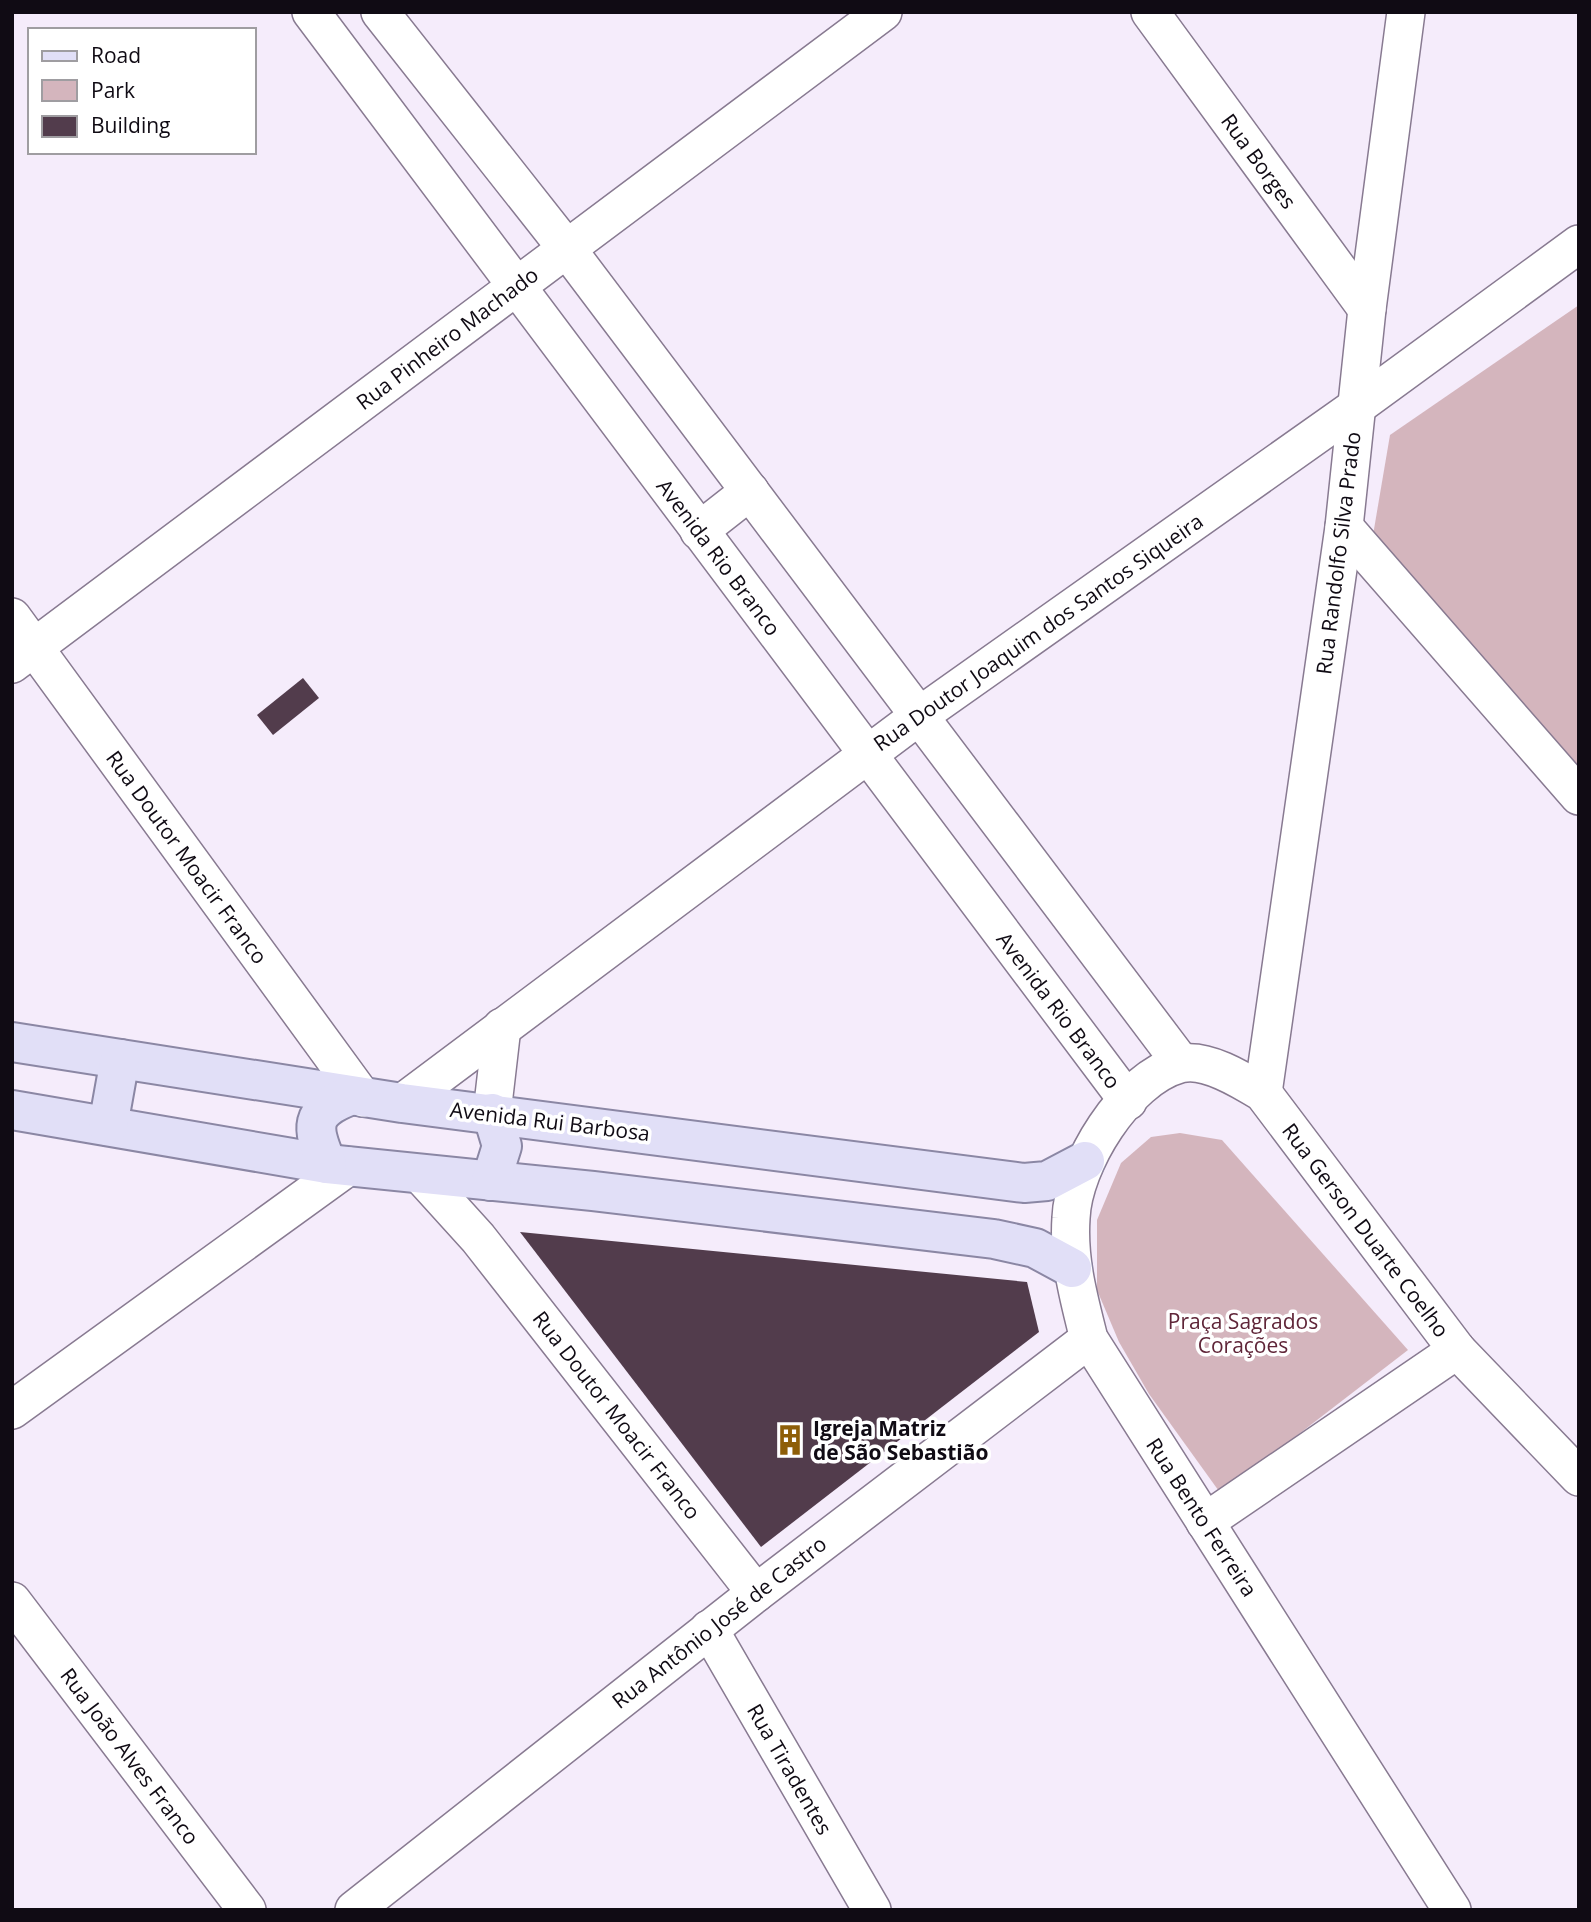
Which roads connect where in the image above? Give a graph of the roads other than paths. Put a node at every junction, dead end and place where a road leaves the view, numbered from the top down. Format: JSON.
{"nodes":[{"id":1,"x":311,"y":12,"type":"edge"},
{"id":2,"x":374,"y":12,"type":"edge"},
{"id":3,"x":380,"y":12,"type":"edge"},
{"id":4,"x":883,"y":12,"type":"edge"},
{"id":5,"x":1150,"y":12,"type":"edge"},
{"id":6,"x":1406,"y":12,"type":"edge"},
{"id":7,"x":333,"y":41,"type":"junction"},
{"id":8,"x":1579,"y":244,"type":"edge"},
{"id":9,"x":567,"y":249,"type":"junction"},
{"id":10,"x":515,"y":286,"type":"junction"},
{"id":11,"x":1367,"y":309,"type":"junction"},
{"id":12,"x":1356,"y":407,"type":"junction"},
{"id":13,"x":750,"y":491,"type":"junction"},
{"id":14,"x":1343,"y":527,"type":"junction"},
{"id":15,"x":699,"y":531,"type":"junction"},
{"id":16,"x":12,"y":617,"type":"edge"},
{"id":17,"x":23,"y":656,"type":"edge"},
{"id":18,"x":919,"y":716,"type":"junction"},
{"id":19,"x":867,"y":755,"type":"junction"},
{"id":20,"x":1579,"y":796,"type":"edge"},
{"id":21,"x":502,"y":1027,"type":"junction"},
{"id":22,"x":12,"y":1042,"type":"edge"},
{"id":23,"x":120,"y":1059,"type":"junction"},
{"id":24,"x":1181,"y":1063,"type":"junction"},
{"id":25,"x":1263,"y":1093,"type":"junction"},
{"id":26,"x":356,"y":1097,"type":"junction"},
{"id":27,"x":1128,"y":1101,"type":"junction"},
{"id":28,"x":402,"y":1103,"type":"junction"},
{"id":29,"x":12,"y":1110,"type":"edge"},
{"id":30,"x":492,"y":1113,"type":"junction"},
{"id":31,"x":108,"y":1126,"type":"junction"},
{"id":32,"x":1085,"y":1161,"type":"junction"},
{"id":33,"x":338,"y":1165,"type":"junction"},
{"id":34,"x":420,"y":1174,"type":"junction"},
{"id":35,"x":491,"y":1181,"type":"junction"},
{"id":36,"x":478,"y":1238,"type":"junction"},
{"id":37,"x":1072,"y":1268,"type":"junction"},
{"id":38,"x":1088,"y":1339,"type":"junction"},
{"id":39,"x":1457,"y":1350,"type":"junction"},
{"id":40,"x":12,"y":1410,"type":"edge"},
{"id":41,"x":1577,"y":1473,"type":"edge"},
{"id":42,"x":1205,"y":1522,"type":"junction"},
{"id":43,"x":756,"y":1593,"type":"junction"},
{"id":44,"x":12,"y":1601,"type":"edge"},
{"id":45,"x":709,"y":1629,"type":"junction"},
{"id":46,"x":247,"y":1910,"type":"edge"},
{"id":47,"x":354,"y":1910,"type":"edge"},
{"id":48,"x":872,"y":1910,"type":"edge"},
{"id":49,"x":1452,"y":1910,"type":"edge"}],
"edges":[{"from":1,"to":7,"type":"street","name":"Avenida Rio Branco"},
{"from":2,"to":7,"type":"street"},
{"from":3,"to":9,"type":"street"},
{"from":4,"to":9,"type":"street","name":"Rua Pinheiro Machado"},
{"from":5,"to":11,"type":"street","name":"Rua Borges"},
{"from":6,"to":11,"type":"street","name":"Rua Randolfo Silva Prado"},
{"from":7,"to":10,"type":"street","name":"Avenida Rio Branco"},
{"from":8,"to":12,"type":"street","name":"Rua Doutor Joaquim dos Santos Siqueira"},
{"from":9,"to":10,"type":"street","name":"Rua Pinheiro Machado"},
{"from":9,"to":13,"type":"street"},
{"from":10,"to":15,"type":"street","name":"Avenida Rio Branco"},
{"from":10,"to":17,"type":"street","name":"Rua Pinheiro Machado"},
{"from":11,"to":12,"type":"street","name":"Rua Randolfo Silva Prado"},
{"from":12,"to":14,"type":"street","name":"Rua Randolfo Silva Prado"},
{"from":12,"to":18,"type":"street","name":"Rua Doutor Joaquim dos Santos Siqueira"},
{"from":13,"to":15,"type":"street"},
{"from":13,"to":18,"type":"street"},
{"from":14,"to":20,"type":"street"},
{"from":14,"to":25,"type":"street","name":"Rua Randolfo Silva Prado"},
{"from":15,"to":19,"type":"street","name":"Avenida Rio Branco"},
{"from":16,"to":17,"type":"street","name":"Rua Doutor Moacir Franco"},
{"from":17,"to":26,"type":"street","name":"Rua Doutor Moacir Franco"},
{"from":18,"to":19,"type":"street","name":"Rua Doutor Joaquim dos Santos Siqueira"},
{"from":18,"to":24,"type":"street"},
{"from":19,"to":21,"type":"street","name":"Rua Doutor Joaquim dos Santos Siqueira"},
{"from":19,"to":27,"type":"street","name":"Avenida Rio Branco"},
{"from":21,"to":28,"type":"street","name":"Rua Doutor Joaquim dos Santos Siqueira"},
{"from":21,"to":30,"type":"street"},
{"from":22,"to":23,"type":"main road","name":"Avenida Rui Barbosa"},
{"from":23,"to":26,"type":"main road","name":"Avenida Rui Barbosa"},
{"from":23,"to":31,"type":"main road"},
{"from":24,"to":25,"type":"street","name":"Rua Gerson Duarte Coelho"},
{"from":24,"to":27,"type":"street"},
{"from":25,"to":39,"type":"street","name":"Rua Gerson Duarte Coelho"},
{"from":26,"to":28,"type":"main road","name":"Avenida Rui Barbosa"},
{"from":26,"to":33,"type":"main road"},
{"from":27,"to":32,"type":"street","name":"Rua Bento Ferreira"},
{"from":28,"to":30,"type":"main road","name":"Avenida Rui Barbosa"},
{"from":29,"to":31,"type":"main road"},
{"from":30,"to":32,"type":"main road","name":"Avenida Rui Barbosa"},
{"from":30,"to":35,"type":"main road"},
{"from":31,"to":33,"type":"main road"},
{"from":32,"to":37,"type":"street","name":"Rua Bento Ferreira"},
{"from":33,"to":34,"type":"main road"},
{"from":33,"to":40,"type":"street"},
{"from":34,"to":35,"type":"main road"},
{"from":34,"to":36,"type":"street","name":"Rua Doutor Moacir Franco"},
{"from":35,"to":36,"type":"street"},
{"from":35,"to":37,"type":"main road"},
{"from":36,"to":43,"type":"street","name":"Rua Doutor Moacir Franco"},
{"from":37,"to":38,"type":"street","name":"Rua Bento Ferreira"},
{"from":38,"to":42,"type":"street","name":"Rua Bento Ferreira"},
{"from":38,"to":43,"type":"street","name":"Rua Antônio José de Castro"},
{"from":39,"to":41,"type":"street","name":"Rua Gerson Duarte Coelho"},
{"from":39,"to":42,"type":"street"},
{"from":42,"to":49,"type":"street","name":"Rua Bento Ferreira"},
{"from":43,"to":45,"type":"street","name":"Rua Antônio José de Castro"},
{"from":44,"to":46,"type":"street","name":"Rua João Alves Franco"},
{"from":45,"to":47,"type":"street","name":"Rua Antônio José de Castro"},
{"from":45,"to":48,"type":"street","name":"Rua Tiradentes"}]}
